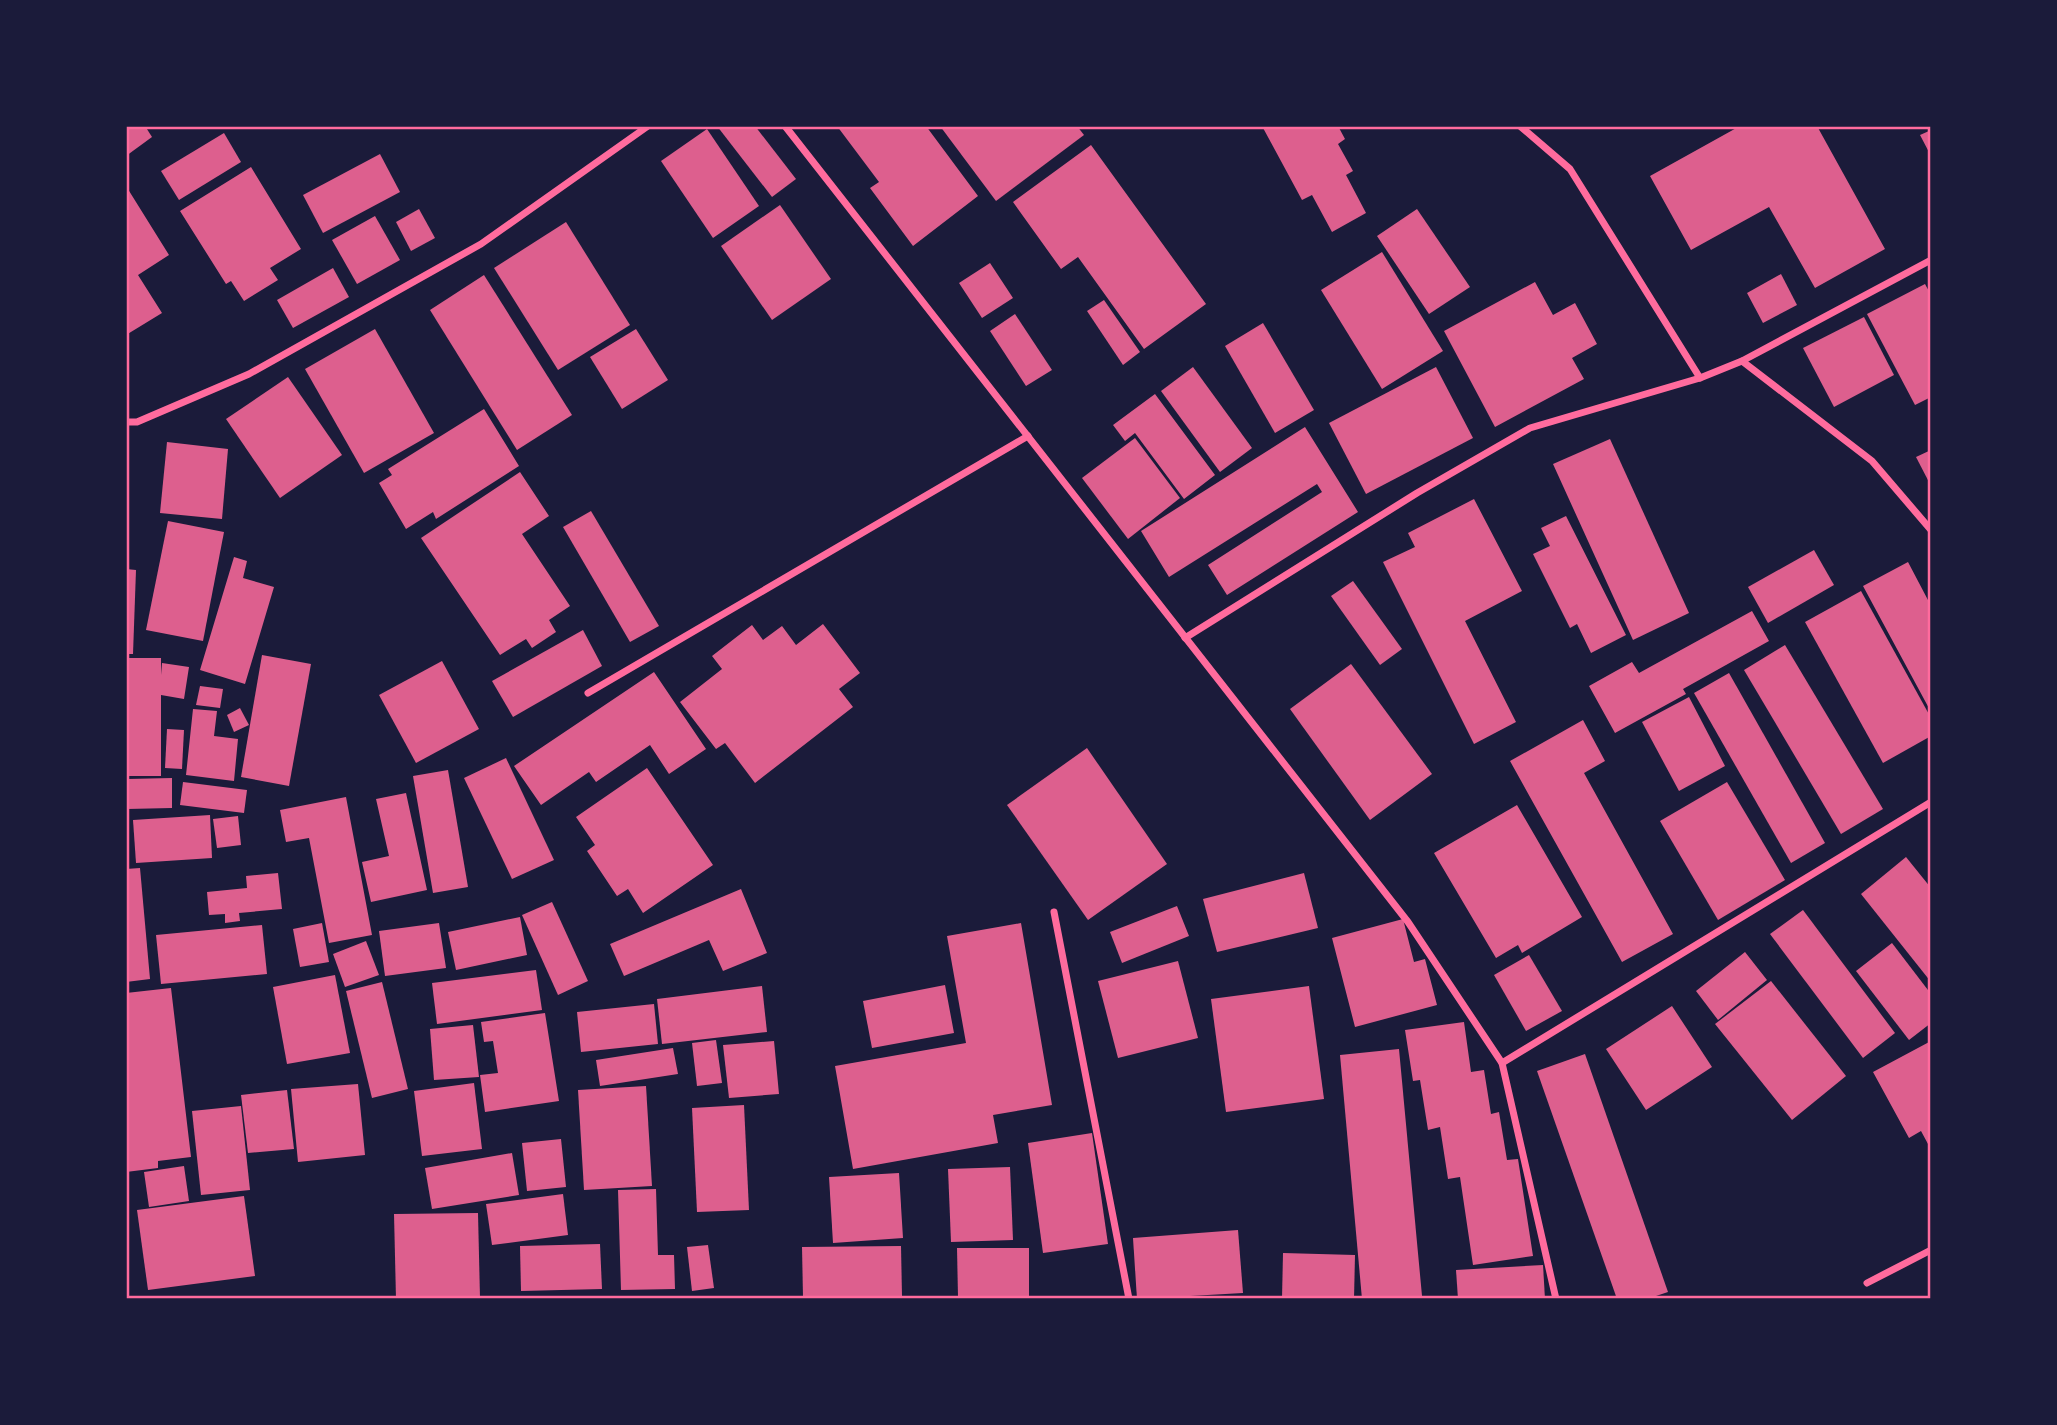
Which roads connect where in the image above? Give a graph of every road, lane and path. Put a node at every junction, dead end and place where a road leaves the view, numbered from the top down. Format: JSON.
{"nodes":[{"id":1,"x":648,"y":126,"type":"edge"},
{"id":2,"x":785,"y":126,"type":"edge"},
{"id":3,"x":1520,"y":126,"type":"edge"},
{"id":4,"x":1931,"y":260,"type":"edge"},
{"id":5,"x":1742,"y":360,"type":"junction"},
{"id":6,"x":1700,"y":378,"type":"junction"},
{"id":7,"x":126,"y":422,"type":"edge"},
{"id":8,"x":1028,"y":436,"type":"junction"},
{"id":9,"x":1931,"y":530,"type":"edge"},
{"id":10,"x":1185,"y":638,"type":"junction"},
{"id":11,"x":587,"y":692,"type":"dead end"},
{"id":12,"x":1931,"y":802,"type":"edge"},
{"id":13,"x":1054,"y":912,"type":"dead end"},
{"id":14,"x":1502,"y":1063,"type":"junction"},
{"id":15,"x":1931,"y":1250,"type":"edge"},
{"id":16,"x":1867,"y":1283,"type":"dead end"},
{"id":17,"x":1129,"y":1299,"type":"edge"},
{"id":18,"x":1556,"y":1299,"type":"edge"}],
"edges":[{"from":1,"to":7,"type":"street"},
{"from":2,"to":8,"type":"street"},
{"from":3,"to":6,"type":"street"},
{"from":4,"to":5,"type":"street"},
{"from":5,"to":6,"type":"street"},
{"from":5,"to":9,"type":"street"},
{"from":6,"to":10,"type":"street"},
{"from":8,"to":10,"type":"street"},
{"from":8,"to":11,"type":"street"},
{"from":10,"to":14,"type":"street"},
{"from":12,"to":14,"type":"street"},
{"from":13,"to":17,"type":"street"},
{"from":14,"to":18,"type":"street"},
{"from":15,"to":16,"type":"street"}]}
